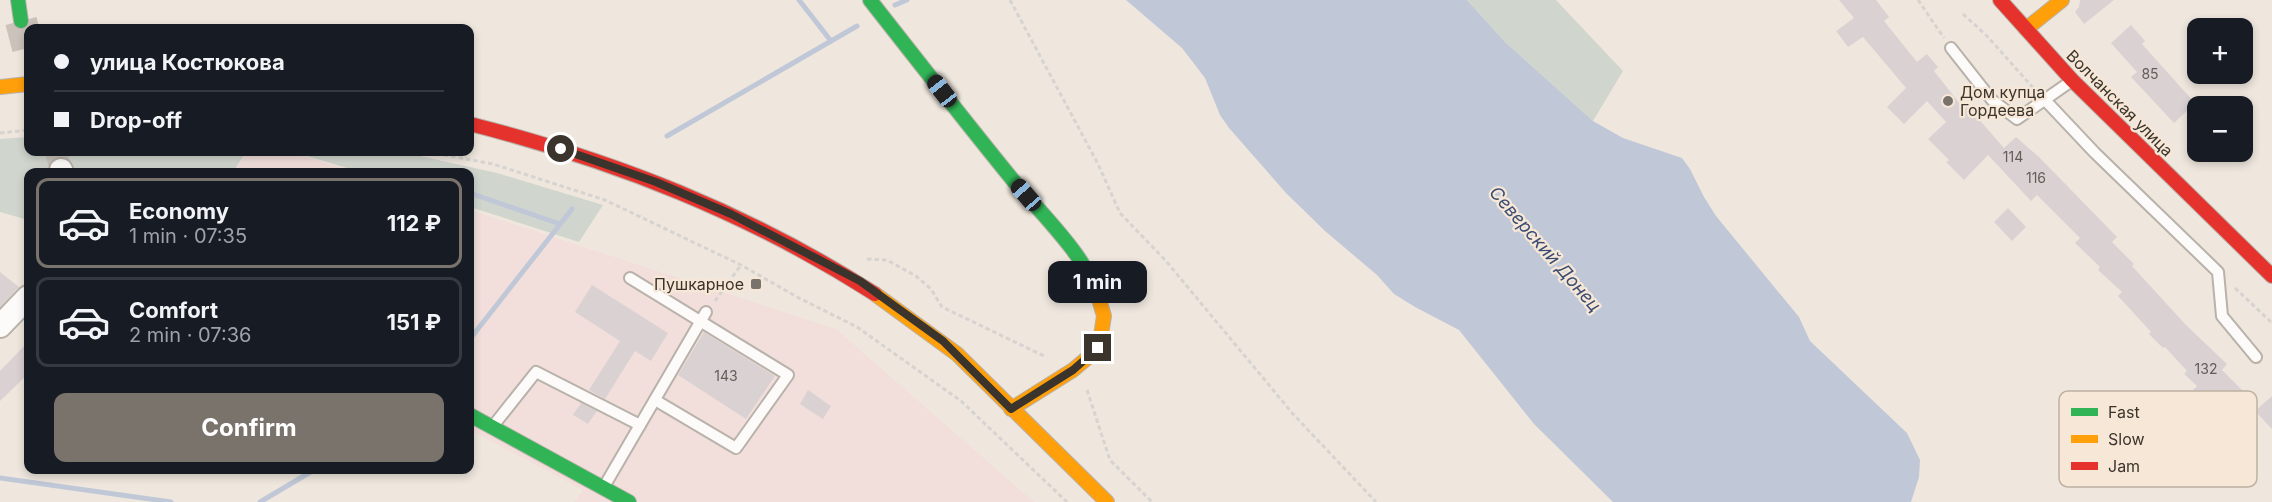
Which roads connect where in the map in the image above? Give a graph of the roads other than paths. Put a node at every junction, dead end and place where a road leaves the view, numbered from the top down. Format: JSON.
{"nodes":[{"id":1,"x":18,"y":0,"type":"edge"},
{"id":2,"x":870,"y":0,"type":"edge"},
{"id":3,"x":2000,"y":0,"type":"edge"},
{"id":4,"x":2061,"y":0,"type":"edge"},
{"id":5,"x":21,"y":21,"type":"tunnel mouth"},
{"id":6,"x":2026,"y":29,"type":"junction"},
{"id":7,"x":1951,"y":48,"type":"road end"},
{"id":8,"x":2072,"y":81,"type":"junction"},
{"id":9,"x":24,"y":84,"type":"edge"},
{"id":10,"x":0,"y":87,"type":"edge"},
{"id":11,"x":2045,"y":100,"type":"junction"},
{"id":12,"x":474,"y":125,"type":"edge"},
{"id":13,"x":2272,"y":276,"type":"edge"},
{"id":14,"x":630,"y":278,"type":"dead end"},
{"id":15,"x":24,"y":301,"type":"edge"},
{"id":16,"x":704,"y":316,"type":"junction"},
{"id":17,"x":0,"y":326,"type":"edge"},
{"id":18,"x":2256,"y":357,"type":"dead end"},
{"id":19,"x":655,"y":400,"type":"junction"},
{"id":20,"x":1011,"y":409,"type":"junction"},
{"id":21,"x":474,"y":417,"type":"edge"},
{"id":22,"x":640,"y":425,"type":"junction"},
{"id":23,"x":494,"y":426,"type":"junction"},
{"id":24,"x":604,"y":487,"type":"junction"},
{"id":25,"x":629,"y":502,"type":"edge"},
{"id":26,"x":1107,"y":502,"type":"edge"}],
"edges":[{"from":1,"to":5,"type":"main road"},
{"from":2,"to":20,"type":"main road"},
{"from":3,"to":6,"type":"main road","name":"Волчанская улица"},
{"from":4,"to":6,"type":"main road"},
{"from":6,"to":8,"type":"main road","name":"Волчанская улица"},
{"from":7,"to":11,"type":"lane"},
{"from":8,"to":11,"type":"lane"},
{"from":8,"to":13,"type":"main road","name":"Волчанская улица"},
{"from":9,"to":10,"type":"main road"},
{"from":11,"to":18,"type":"lane"},
{"from":12,"to":20,"type":"main road"},
{"from":14,"to":16,"type":"lane"},
{"from":15,"to":17,"type":"street"},
{"from":16,"to":19,"type":"lane"},
{"from":16,"to":19,"type":"lane"},
{"from":19,"to":22,"type":"lane"},
{"from":20,"to":26,"type":"main road"},
{"from":21,"to":23,"type":"main road"},
{"from":22,"to":23,"type":"lane"},
{"from":22,"to":24,"type":"lane"},
{"from":23,"to":24,"type":"main road"},
{"from":24,"to":25,"type":"main road"}]}
